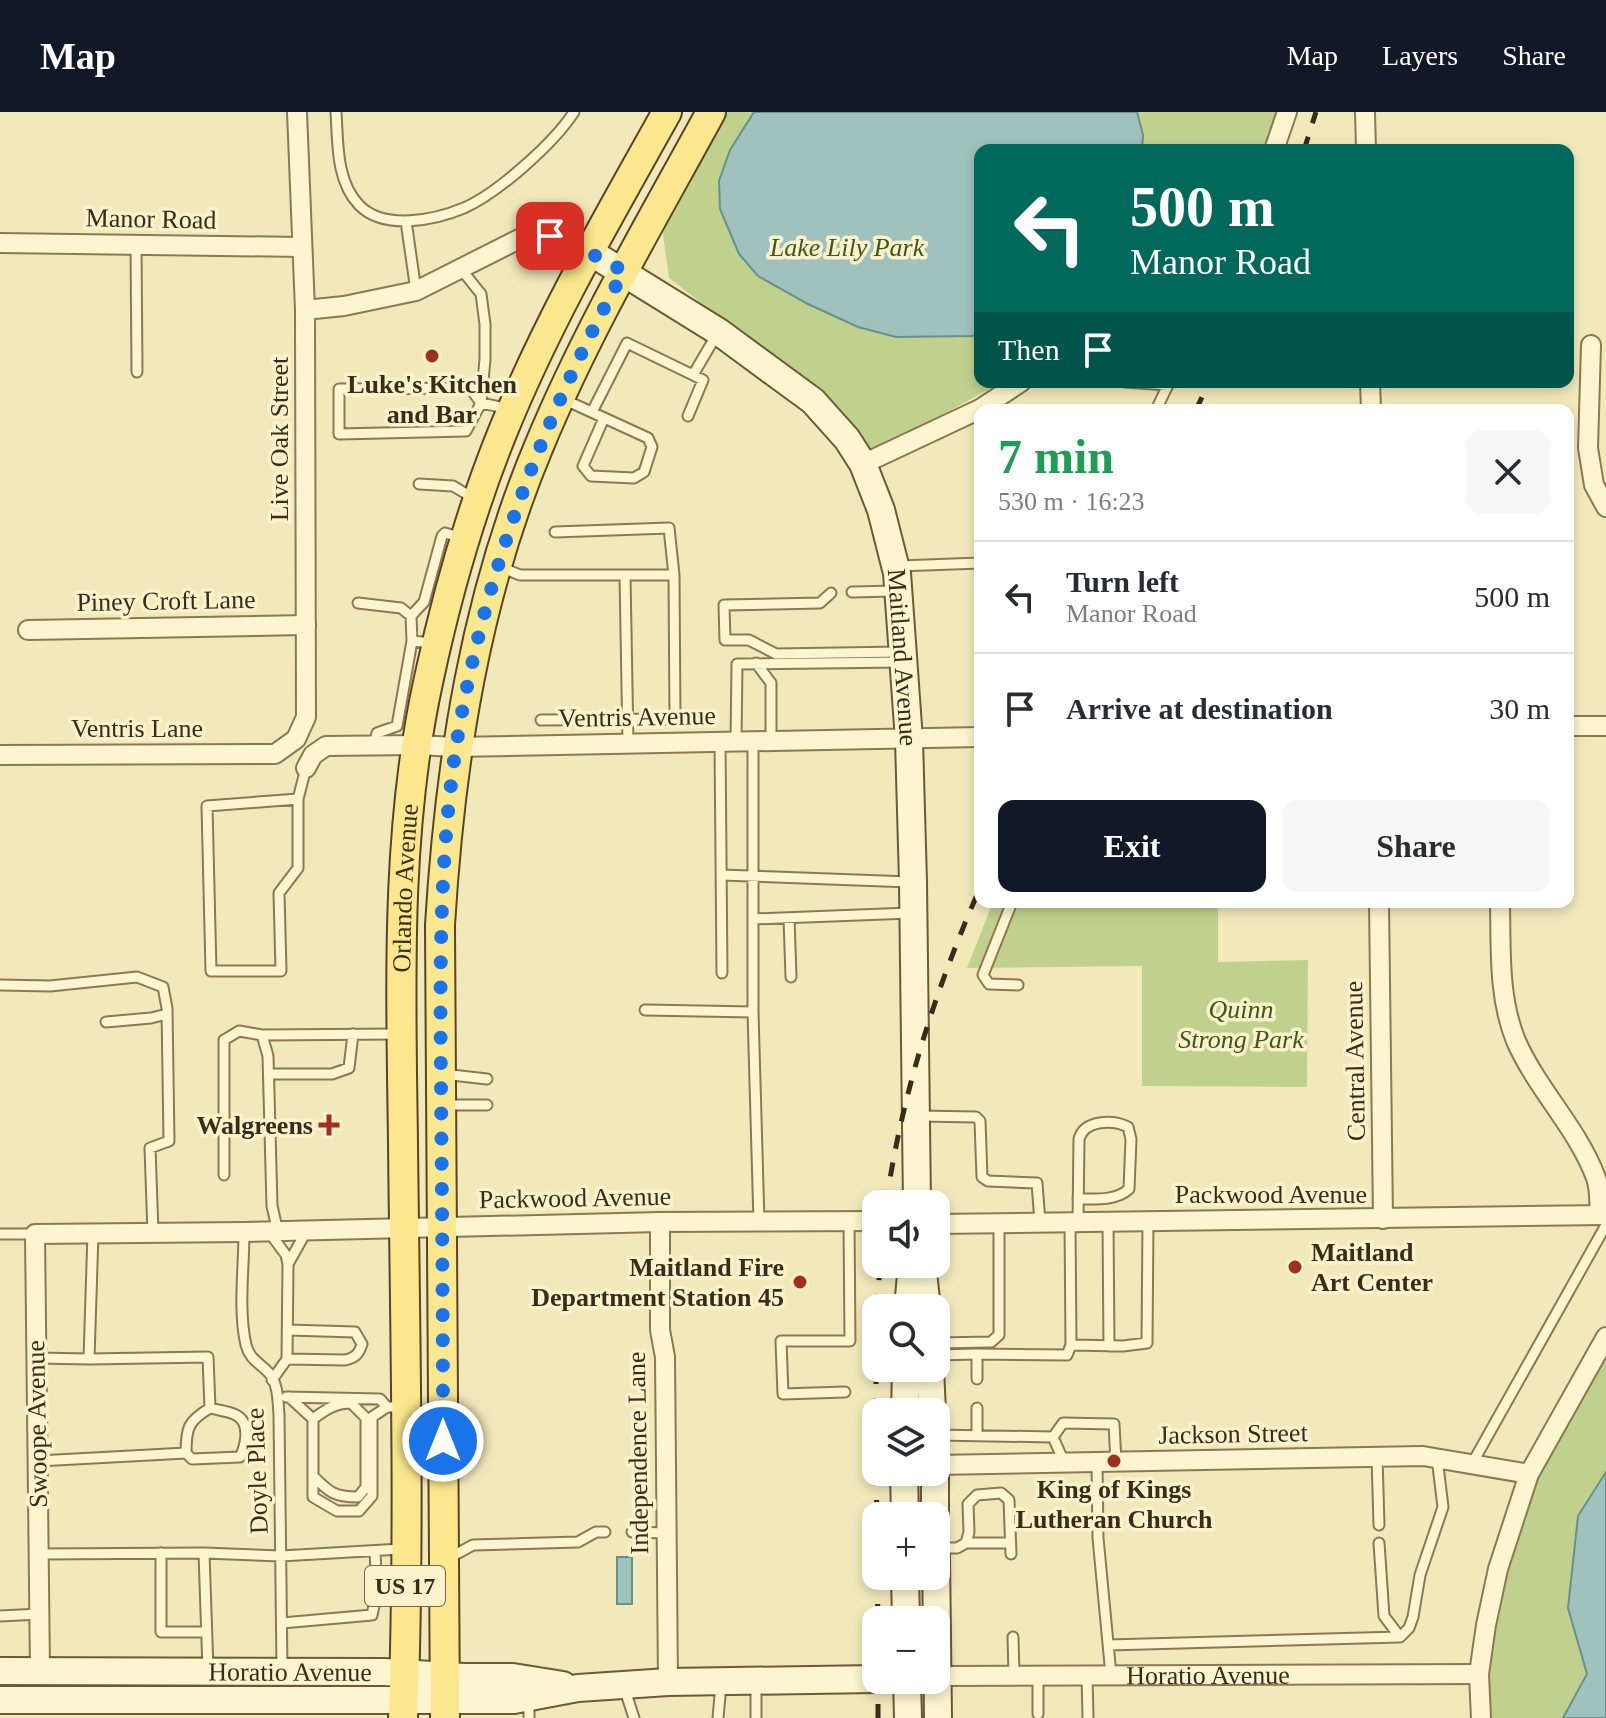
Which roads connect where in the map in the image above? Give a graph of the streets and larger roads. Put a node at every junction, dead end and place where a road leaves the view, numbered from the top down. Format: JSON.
{"nodes":[{"id":1,"x":297,"y":112,"type":"edge"},
{"id":2,"x":667,"y":112,"type":"edge"},
{"id":3,"x":711,"y":112,"type":"edge"},
{"id":4,"x":1287,"y":112,"type":"edge"},
{"id":5,"x":1365,"y":112,"type":"edge"},
{"id":6,"x":1276,"y":144,"type":"edge"},
{"id":7,"x":1366,"y":144,"type":"edge"},
{"id":8,"x":0,"y":243,"type":"edge"},
{"id":9,"x":302,"y":247,"type":"junction"},
{"id":10,"x":590,"y":252,"type":"junction"},
{"id":11,"x":624,"y":271,"type":"junction"},
{"id":12,"x":305,"y":310,"type":"junction"},
{"id":13,"x":1591,"y":345,"type":"dead end"},
{"id":14,"x":1012,"y":388,"type":"edge"},
{"id":15,"x":988,"y":404,"type":"edge"},
{"id":16,"x":974,"y":412,"type":"edge"},
{"id":17,"x":863,"y":464,"type":"junction"},
{"id":18,"x":1606,"y":507,"type":"edge"},
{"id":19,"x":306,"y":625,"type":"junction"},
{"id":20,"x":28,"y":630,"type":"dead end"},
{"id":21,"x":1574,"y":726,"type":"edge"},
{"id":22,"x":1606,"y":726,"type":"edge"},
{"id":23,"x":411,"y":731,"type":"junction"},
{"id":24,"x":974,"y":737,"type":"edge"},
{"id":25,"x":909,"y":740,"type":"junction"},
{"id":26,"x":456,"y":747,"type":"junction"},
{"id":27,"x":275,"y":754,"type":"joint"},
{"id":28,"x":0,"y":755,"type":"edge"},
{"id":29,"x":306,"y":768,"type":"road end"},
{"id":30,"x":1379,"y":908,"type":"edge"},
{"id":31,"x":1500,"y":908,"type":"edge"},
{"id":32,"x":917,"y":1190,"type":"edge"},
{"id":33,"x":1604,"y":1218,"type":"edge"},
{"id":34,"x":1383,"y":1219,"type":"junction"},
{"id":35,"x":862,"y":1221,"type":"edge"},
{"id":36,"x":660,"y":1222,"type":"junction"},
{"id":37,"x":950,"y":1224,"type":"edge"},
{"id":38,"x":442,"y":1228,"type":"junction"},
{"id":39,"x":404,"y":1229,"type":"junction"},
{"id":40,"x":35,"y":1234,"type":"joint"},
{"id":41,"x":1606,"y":1337,"type":"edge"},
{"id":42,"x":950,"y":1465,"type":"edge"},
{"id":43,"x":1529,"y":1474,"type":"junction"},
{"id":44,"x":19,"y":1671,"type":"edge"},
{"id":45,"x":1479,"y":1674,"type":"junction"},
{"id":46,"x":950,"y":1676,"type":"edge"},
{"id":47,"x":862,"y":1679,"type":"edge"},
{"id":48,"x":668,"y":1682,"type":"junction"},
{"id":49,"x":578,"y":1688,"type":"junction"},
{"id":50,"x":907,"y":1694,"type":"edge"},
{"id":51,"x":937,"y":1694,"type":"edge"},
{"id":52,"x":404,"y":1697,"type":"edge"},
{"id":53,"x":444,"y":1698,"type":"edge"},
{"id":54,"x":70,"y":1699,"type":"junction"},
{"id":55,"x":0,"y":1700,"type":"edge"},
{"id":56,"x":529,"y":1708,"type":"edge"},
{"id":57,"x":24,"y":1718,"type":"edge"},
{"id":58,"x":49,"y":1718,"type":"edge"},
{"id":59,"x":908,"y":1718,"type":"edge"},
{"id":60,"x":938,"y":1718,"type":"edge"},
{"id":61,"x":1481,"y":1718,"type":"edge"}],
"edges":[{"from":1,"to":9,"type":"street","name":"Live Oak Street"},
{"from":2,"to":10,"type":"main road","name":"Orlando Avenue","number":"US 17"},
{"from":3,"to":11,"type":"main road","name":"Orlando Avenue","number":"US 17"},
{"from":4,"to":6,"type":"street"},
{"from":5,"to":7,"type":"street"},
{"from":8,"to":9,"type":"street","name":"Manor Road"},
{"from":9,"to":12,"type":"street","name":"Live Oak Street"},
{"from":10,"to":11,"type":"main road","name":"Maitland Avenue"},
{"from":10,"to":12,"type":"street"},
{"from":10,"to":23,"type":"main road","name":"Orlando Avenue","number":"US 17"},
{"from":11,"to":17,"type":"main road","name":"Maitland Avenue"},
{"from":11,"to":26,"type":"main road","name":"Orlando Avenue","number":"US 17"},
{"from":12,"to":19,"type":"street","name":"Live Oak Street"},
{"from":13,"to":18,"type":"street"},
{"from":14,"to":15,"type":"street"},
{"from":16,"to":17,"type":"street"},
{"from":17,"to":25,"type":"main road","name":"Maitland Avenue"},
{"from":19,"to":20,"type":"street","name":"Piney Croft Lane"},
{"from":19,"to":27,"type":"street","name":"Live Oak Street"},
{"from":21,"to":22,"type":"street"},
{"from":23,"to":26,"type":"street","name":"Ventris Avenue"},
{"from":23,"to":29,"type":"street","name":"Ventris Avenue"},
{"from":23,"to":39,"type":"main road","name":"Orlando Avenue","number":"US 17"},
{"from":24,"to":25,"type":"street","name":"Ventris Avenue"},
{"from":25,"to":26,"type":"street","name":"Ventris Avenue"},
{"from":25,"to":32,"type":"main road","name":"Maitland Avenue"},
{"from":26,"to":38,"type":"main road","name":"Orlando Avenue","number":"US 17"},
{"from":27,"to":28,"type":"street","name":"Ventris Lane"},
{"from":30,"to":34,"type":"street","name":"Central Avenue"},
{"from":31,"to":33,"type":"street"},
{"from":33,"to":34,"type":"street","name":"Packwood Avenue"},
{"from":34,"to":37,"type":"street","name":"Packwood Avenue"},
{"from":35,"to":36,"type":"street","name":"Packwood Avenue"},
{"from":36,"to":38,"type":"street","name":"Packwood Avenue"},
{"from":36,"to":48,"type":"street","name":"Independence Lane"},
{"from":38,"to":39,"type":"street","name":"Packwood Avenue"},
{"from":38,"to":53,"type":"main road","name":"Orlando Avenue","number":"US 17"},
{"from":39,"to":40,"type":"street","name":"Packwood Avenue"},
{"from":39,"to":52,"type":"main road","name":"Orlando Avenue","number":"US 17"},
{"from":40,"to":44,"type":"street","name":"Swoope Avenue"},
{"from":41,"to":43,"type":"street"},
{"from":42,"to":43,"type":"street","name":"Jackson Street"},
{"from":43,"to":45,"type":"street"},
{"from":44,"to":52,"type":"main road","name":"Horatio Avenue"},
{"from":44,"to":55,"type":"main road"},
{"from":45,"to":46,"type":"street","name":"Horatio Avenue"},
{"from":45,"to":61,"type":"street"},
{"from":47,"to":48,"type":"main road","name":"Horatio Avenue"},
{"from":48,"to":49,"type":"main road","name":"Horatio Avenue"},
{"from":49,"to":53,"type":"main road","name":"Horatio Avenue"},
{"from":49,"to":56,"type":"main road","name":"Horatio Avenue"},
{"from":50,"to":59,"type":"main road"},
{"from":51,"to":60,"type":"main road"},
{"from":52,"to":53,"type":"main road","name":"Horatio Avenue"},
{"from":52,"to":54,"type":"main road","name":"Horatio Avenue"},
{"from":53,"to":56,"type":"main road","name":"Horatio Avenue"},
{"from":54,"to":55,"type":"main road","name":"Horatio Avenue"},
{"from":54,"to":58,"type":"main road"},
{"from":55,"to":57,"type":"main road"}]}
